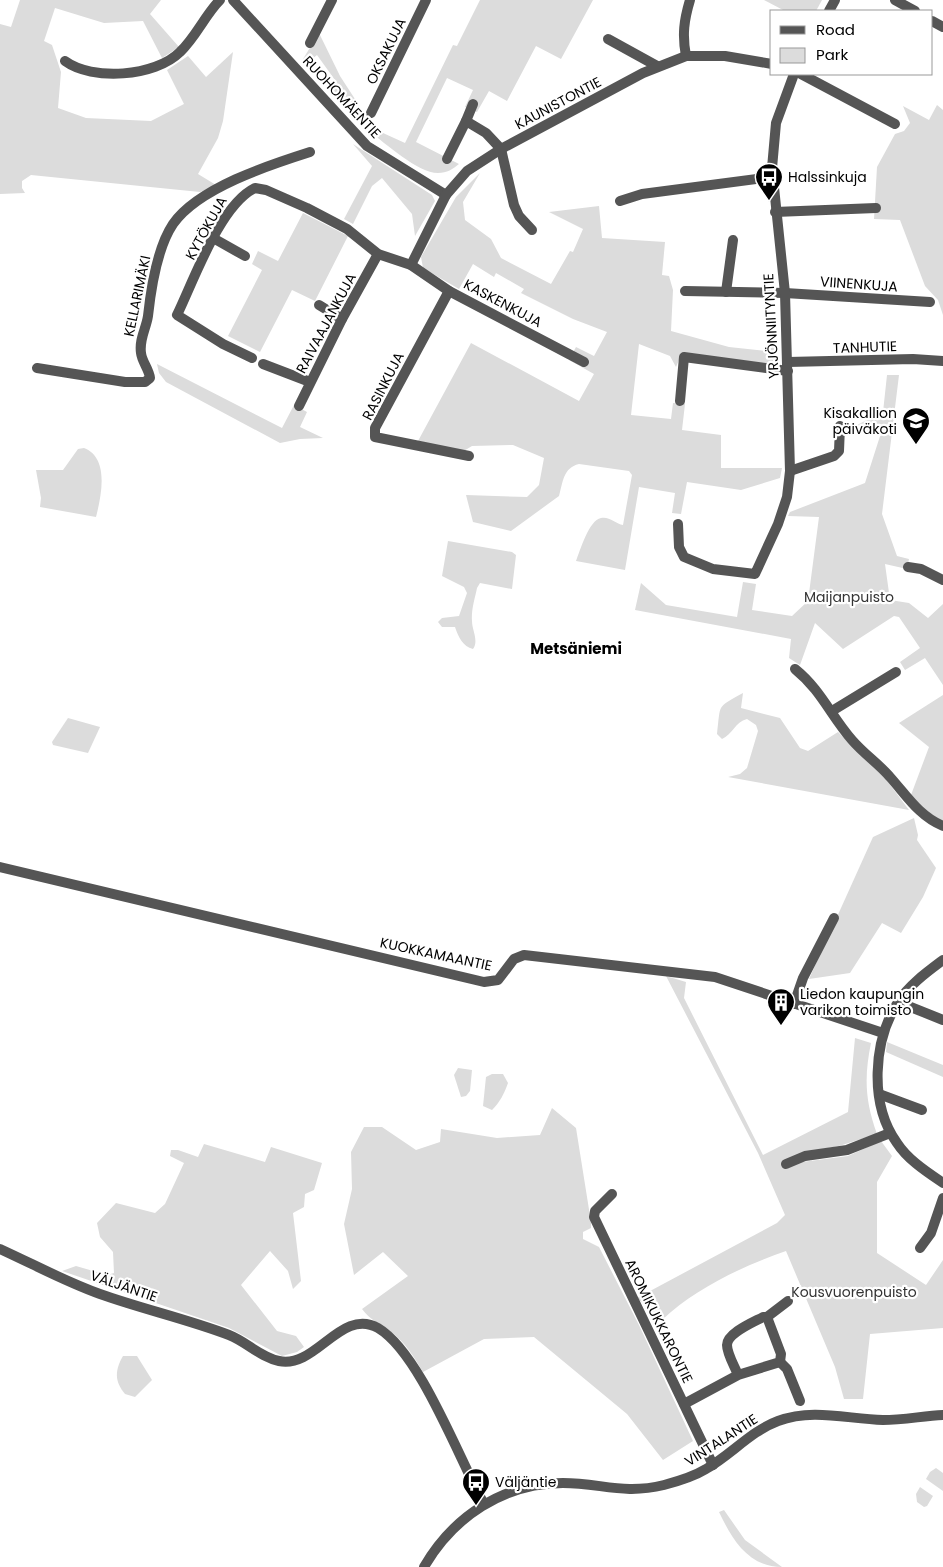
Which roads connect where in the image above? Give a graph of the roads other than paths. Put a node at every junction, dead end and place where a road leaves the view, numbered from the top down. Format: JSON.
{"nodes":[{"id":1,"x":220,"y":0,"type":"edge"},
{"id":2,"x":233,"y":0,"type":"edge"},
{"id":3,"x":332,"y":0,"type":"edge"},
{"id":4,"x":426,"y":0,"type":"edge"},
{"id":5,"x":690,"y":0,"type":"edge"},
{"id":6,"x":894,"y":0,"type":"edge"},
{"id":7,"x":913,"y":10,"type":"edge"},
{"id":8,"x":608,"y":39,"type":"dead end"},
{"id":9,"x":310,"y":43,"type":"dead end"},
{"id":10,"x":686,"y":56,"type":"junction"},
{"id":11,"x":64,"y":61,"type":"dead end"},
{"id":12,"x":770,"y":64,"type":"edge"},
{"id":13,"x":657,"y":66,"type":"junction"},
{"id":14,"x":794,"y":75,"type":"edge"},
{"id":15,"x":803,"y":75,"type":"edge"},
{"id":16,"x":473,"y":104,"type":"dead end"},
{"id":17,"x":371,"y":113,"type":"dead end"},
{"id":18,"x":466,"y":121,"type":"junction"},
{"id":19,"x":895,"y":124,"type":"dead end"},
{"id":20,"x":501,"y":149,"type":"junction"},
{"id":21,"x":310,"y":152,"type":"dead end"},
{"id":22,"x":447,"y":159,"type":"dead end"},
{"id":23,"x":254,"y":173,"type":"junction"},
{"id":24,"x":772,"y":177,"type":"junction"},
{"id":25,"x":262,"y":189,"type":"junction"},
{"id":26,"x":446,"y":195,"type":"junction"},
{"id":27,"x":620,"y":201,"type":"dead end"},
{"id":28,"x":876,"y":208,"type":"dead end"},
{"id":29,"x":775,"y":212,"type":"junction"},
{"id":30,"x":532,"y":230,"type":"dead end"},
{"id":31,"x":213,"y":238,"type":"junction"},
{"id":32,"x":733,"y":240,"type":"dead end"},
{"id":33,"x":378,"y":254,"type":"junction"},
{"id":34,"x":245,"y":256,"type":"dead end"},
{"id":35,"x":411,"y":265,"type":"junction"},
{"id":36,"x":449,"y":290,"type":"junction"},
{"id":37,"x":685,"y":291,"type":"dead end"},
{"id":38,"x":726,"y":292,"type":"junction"},
{"id":39,"x":785,"y":293,"type":"junction"},
{"id":40,"x":930,"y":302,"type":"dead end"},
{"id":41,"x":319,"y":305,"type":"dead end"},
{"id":42,"x":342,"y":319,"type":"junction"},
{"id":43,"x":252,"y":358,"type":"dead end"},
{"id":44,"x":943,"y":361,"type":"edge"},
{"id":45,"x":584,"y":362,"type":"dead end"},
{"id":46,"x":263,"y":364,"type":"dead end"},
{"id":47,"x":788,"y":367,"type":"junction"},
{"id":48,"x":37,"y":368,"type":"dead end"},
{"id":49,"x":310,"y":382,"type":"junction"},
{"id":50,"x":680,"y":401,"type":"dead end"},
{"id":51,"x":299,"y":406,"type":"dead end"},
{"id":52,"x":840,"y":426,"type":"dead end"},
{"id":53,"x":469,"y":456,"type":"dead end"},
{"id":54,"x":790,"y":472,"type":"junction"},
{"id":55,"x":678,"y":524,"type":"dead end"},
{"id":56,"x":908,"y":567,"type":"dead end"},
{"id":57,"x":943,"y":580,"type":"edge"},
{"id":58,"x":795,"y":669,"type":"dead end"},
{"id":59,"x":896,"y":672,"type":"dead end"},
{"id":60,"x":832,"y":711,"type":"junction"},
{"id":61,"x":943,"y":826,"type":"edge"},
{"id":62,"x":0,"y":868,"type":"edge"},
{"id":63,"x":834,"y":918,"type":"dead end"},
{"id":64,"x":943,"y":960,"type":"edge"},
{"id":65,"x":898,"y":1002,"type":"junction"},
{"id":66,"x":794,"y":1004,"type":"junction"},
{"id":67,"x":943,"y":1020,"type":"edge"},
{"id":68,"x":883,"y":1033,"type":"junction"},
{"id":69,"x":879,"y":1094,"type":"junction"},
{"id":70,"x":922,"y":1110,"type":"dead end"},
{"id":71,"x":886,"y":1134,"type":"junction"},
{"id":72,"x":786,"y":1164,"type":"dead end"},
{"id":73,"x":943,"y":1183,"type":"edge"},
{"id":74,"x":612,"y":1194,"type":"dead end"},
{"id":75,"x":943,"y":1198,"type":"edge"},
{"id":76,"x":920,"y":1248,"type":"dead end"},
{"id":77,"x":0,"y":1249,"type":"edge"},
{"id":78,"x":788,"y":1301,"type":"dead end"},
{"id":79,"x":767,"y":1317,"type":"junction"},
{"id":80,"x":780,"y":1362,"type":"junction"},
{"id":81,"x":738,"y":1375,"type":"junction"},
{"id":82,"x":800,"y":1401,"type":"dead end"},
{"id":83,"x":684,"y":1404,"type":"junction"},
{"id":84,"x":943,"y":1415,"type":"edge"},
{"id":85,"x":713,"y":1465,"type":"junction"},
{"id":86,"x":484,"y":1504,"type":"junction"},
{"id":87,"x":424,"y":1567,"type":"edge"}],
"edges":[{"from":1,"to":11,"type":"street"},
{"from":2,"to":26,"type":"street","name":"RUOHOMÄENTIE"},
{"from":3,"to":9,"type":"street"},
{"from":4,"to":17,"type":"street","name":"OKSAKUJA"},
{"from":5,"to":10,"type":"street"},
{"from":6,"to":7,"type":"street"},
{"from":8,"to":13,"type":"street"},
{"from":10,"to":12,"type":"street","name":"KAUNISTONTIE"},
{"from":10,"to":13,"type":"street","name":"KAUNISTONTIE"},
{"from":13,"to":20,"type":"street","name":"KAUNISTONTIE"},
{"from":14,"to":24,"type":"street","name":"YRJÖNNIITYNTIE"},
{"from":15,"to":19,"type":"street"},
{"from":16,"to":18,"type":"street"},
{"from":18,"to":20,"type":"street"},
{"from":18,"to":22,"type":"street"},
{"from":20,"to":26,"type":"street","name":"KAUNISTONTIE"},
{"from":20,"to":30,"type":"street"},
{"from":21,"to":23,"type":"street"},
{"from":23,"to":25,"type":"street"},
{"from":23,"to":48,"type":"street","name":"KELLARIMÄKI"},
{"from":24,"to":27,"type":"street"},
{"from":24,"to":29,"type":"street","name":"YRJÖNNIITYNTIE"},
{"from":25,"to":31,"type":"street","name":"KYTÖKUJA"},
{"from":25,"to":33,"type":"street"},
{"from":26,"to":35,"type":"street","name":"KAUNISTONTIE"},
{"from":28,"to":29,"type":"street"},
{"from":29,"to":39,"type":"street","name":"YRJÖNNIITYNTIE"},
{"from":31,"to":34,"type":"street"},
{"from":31,"to":43,"type":"street","name":"KYTÖKUJA"},
{"from":32,"to":38,"type":"street"},
{"from":33,"to":35,"type":"street"},
{"from":33,"to":42,"type":"street","name":"RAIVAAJANKUJA"},
{"from":35,"to":36,"type":"street","name":"KASKENKUJA"},
{"from":36,"to":45,"type":"street","name":"KASKENKUJA"},
{"from":36,"to":53,"type":"street","name":"RASINKUJA"},
{"from":37,"to":38,"type":"street","name":"VIINENKUJA"},
{"from":38,"to":39,"type":"street","name":"VIINENKUJA"},
{"from":39,"to":40,"type":"street","name":"VIINENKUJA"},
{"from":39,"to":47,"type":"street","name":"YRJÖNNIITYNTIE"},
{"from":41,"to":42,"type":"street"},
{"from":42,"to":49,"type":"street","name":"RAIVAAJANKUJA"},
{"from":44,"to":47,"type":"street","name":"TANHUTIE"},
{"from":46,"to":49,"type":"street"},
{"from":47,"to":50,"type":"street","name":"TANHUTIE"},
{"from":47,"to":54,"type":"street","name":"YRJÖNNIITYNTIE"},
{"from":49,"to":51,"type":"street","name":"RAIVAAJANKUJA"},
{"from":52,"to":54,"type":"street"},
{"from":54,"to":55,"type":"street","name":"YRJÖNNIITYNTIE"},
{"from":56,"to":57,"type":"street"},
{"from":58,"to":60,"type":"street"},
{"from":59,"to":60,"type":"street"},
{"from":60,"to":61,"type":"street"},
{"from":62,"to":66,"type":"street","name":"KUOKKAMAANTIE"},
{"from":63,"to":66,"type":"street"},
{"from":64,"to":65,"type":"street"},
{"from":65,"to":67,"type":"street"},
{"from":65,"to":68,"type":"street"},
{"from":66,"to":68,"type":"street","name":"KUOKKAMAANTIE"},
{"from":68,"to":69,"type":"street"},
{"from":69,"to":70,"type":"street"},
{"from":69,"to":71,"type":"street"},
{"from":71,"to":72,"type":"street"},
{"from":71,"to":73,"type":"street"},
{"from":74,"to":83,"type":"street","name":"AROMIKUKKARONTIE"},
{"from":75,"to":76,"type":"street"},
{"from":77,"to":86,"type":"street","name":"VÄLJÄNTIE"},
{"from":78,"to":79,"type":"street"},
{"from":79,"to":80,"type":"street"},
{"from":79,"to":81,"type":"street"},
{"from":80,"to":81,"type":"street"},
{"from":80,"to":82,"type":"street"},
{"from":81,"to":83,"type":"street"},
{"from":83,"to":85,"type":"street","name":"AROMIKUKKARONTIE"},
{"from":84,"to":85,"type":"street","name":"VINTALANTIE"},
{"from":85,"to":86,"type":"street","name":"VINTALANTIE"},
{"from":86,"to":87,"type":"street","name":"VINTALANTIE"}]}
